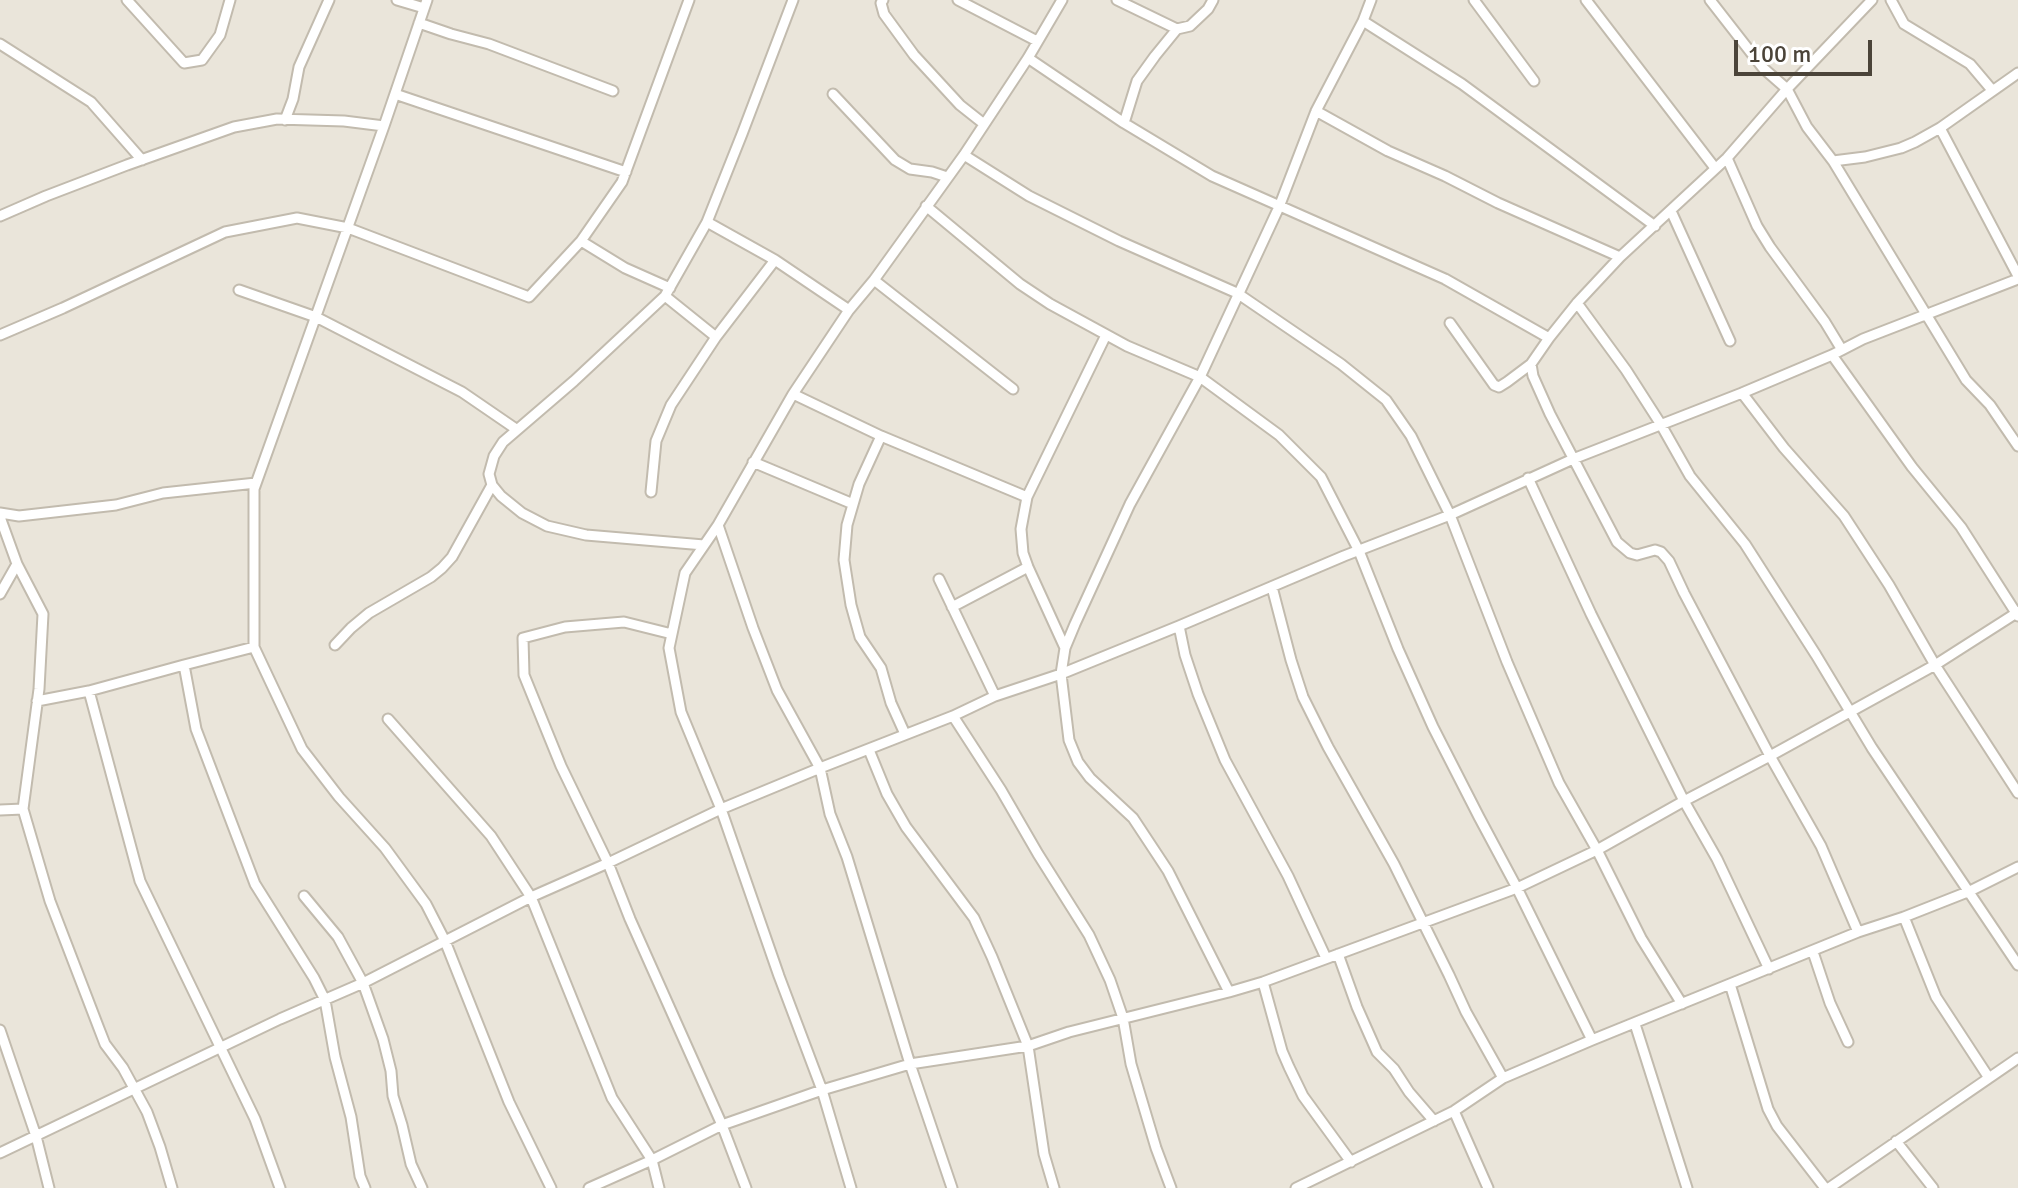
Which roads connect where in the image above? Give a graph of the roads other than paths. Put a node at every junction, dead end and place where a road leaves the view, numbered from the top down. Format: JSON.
{"nodes":[{"id":1,"x":127,"y":0,"type":"edge"},
{"id":2,"x":230,"y":0,"type":"edge"},
{"id":3,"x":329,"y":0,"type":"edge"},
{"id":4,"x":397,"y":0,"type":"edge"},
{"id":5,"x":689,"y":0,"type":"edge"},
{"id":6,"x":793,"y":0,"type":"edge"},
{"id":7,"x":883,"y":0,"type":"edge"},
{"id":8,"x":958,"y":0,"type":"edge"},
{"id":9,"x":1117,"y":0,"type":"edge"},
{"id":10,"x":1213,"y":0,"type":"edge"},
{"id":11,"x":1371,"y":0,"type":"edge"},
{"id":12,"x":1474,"y":0,"type":"edge"},
{"id":13,"x":1586,"y":0,"type":"edge"},
{"id":14,"x":1710,"y":0,"type":"edge"},
{"id":15,"x":1872,"y":0,"type":"edge"},
{"id":16,"x":1891,"y":0,"type":"edge"},
{"id":17,"x":1059,"y":1,"type":"edge"},
{"id":18,"x":426,"y":4,"type":"edge"},
{"id":19,"x":1363,"y":21,"type":"junction"},
{"id":20,"x":419,"y":23,"type":"junction"},
{"id":21,"x":1177,"y":29,"type":"junction"},
{"id":22,"x":1037,"y":41,"type":"junction"},
{"id":23,"x":0,"y":44,"type":"edge"},
{"id":24,"x":1028,"y":58,"type":"junction"},
{"id":25,"x":2018,"y":73,"type":"edge"},
{"id":26,"x":1534,"y":81,"type":"dead end"},
{"id":27,"x":1787,"y":89,"type":"junction"},
{"id":28,"x":1992,"y":90,"type":"junction"},
{"id":29,"x":613,"y":91,"type":"dead end"},
{"id":30,"x":395,"y":94,"type":"junction"},
{"id":31,"x":833,"y":94,"type":"dead end"},
{"id":32,"x":1316,"y":111,"type":"junction"},
{"id":33,"x":285,"y":120,"type":"junction"},
{"id":34,"x":1124,"y":123,"type":"junction"},
{"id":35,"x":984,"y":124,"type":"junction"},
{"id":36,"x":384,"y":126,"type":"junction"},
{"id":37,"x":1940,"y":128,"type":"junction"},
{"id":38,"x":964,"y":155,"type":"junction"},
{"id":39,"x":1727,"y":158,"type":"junction"},
{"id":40,"x":142,"y":160,"type":"junction"},
{"id":41,"x":1833,"y":161,"type":"junction"},
{"id":42,"x":1715,"y":168,"type":"junction"},
{"id":43,"x":626,"y":172,"type":"junction"},
{"id":44,"x":947,"y":177,"type":"junction"},
{"id":45,"x":926,"y":206,"type":"junction"},
{"id":46,"x":1279,"y":207,"type":"junction"},
{"id":47,"x":1671,"y":211,"type":"junction"},
{"id":48,"x":0,"y":216,"type":"edge"},
{"id":49,"x":707,"y":222,"type":"junction"},
{"id":50,"x":1655,"y":226,"type":"junction"},
{"id":51,"x":348,"y":228,"type":"junction"},
{"id":52,"x":581,"y":241,"type":"junction"},
{"id":53,"x":1620,"y":257,"type":"junction"},
{"id":54,"x":775,"y":260,"type":"junction"},
{"id":55,"x":2018,"y":277,"type":"edge"},
{"id":56,"x":874,"y":280,"type":"junction"},
{"id":57,"x":239,"y":290,"type":"dead end"},
{"id":58,"x":668,"y":292,"type":"junction"},
{"id":59,"x":1237,"y":293,"type":"junction"},
{"id":60,"x":1577,"y":303,"type":"junction"},
{"id":61,"x":849,"y":310,"type":"junction"},
{"id":62,"x":1927,"y":316,"type":"junction"},
{"id":63,"x":316,"y":317,"type":"junction"},
{"id":64,"x":1450,"y":323,"type":"dead end"},
{"id":65,"x":0,"y":335,"type":"edge"},
{"id":66,"x":1106,"y":335,"type":"junction"},
{"id":67,"x":716,"y":337,"type":"junction"},
{"id":68,"x":1549,"y":338,"type":"junction"},
{"id":69,"x":1730,"y":341,"type":"dead end"},
{"id":70,"x":1837,"y":353,"type":"junction"},
{"id":71,"x":1531,"y":364,"type":"junction"},
{"id":72,"x":1200,"y":377,"type":"junction"},
{"id":73,"x":1013,"y":389,"type":"dead end"},
{"id":74,"x":1742,"y":393,"type":"junction"},
{"id":75,"x":793,"y":394,"type":"junction"},
{"id":76,"x":1660,"y":423,"type":"junction"},
{"id":77,"x":516,"y":429,"type":"junction"},
{"id":78,"x":881,"y":436,"type":"junction"},
{"id":79,"x":2018,"y":446,"type":"edge"},
{"id":80,"x":1573,"y":459,"type":"junction"},
{"id":81,"x":753,"y":462,"type":"junction"},
{"id":82,"x":1528,"y":478,"type":"junction"},
{"id":83,"x":256,"y":483,"type":"junction"},
{"id":84,"x":492,"y":485,"type":"junction"},
{"id":85,"x":651,"y":492,"type":"dead end"},
{"id":86,"x":1027,"y":497,"type":"junction"},
{"id":87,"x":853,"y":504,"type":"junction"},
{"id":88,"x":0,"y":515,"type":"edge"},
{"id":89,"x":1450,"y":515,"type":"junction"},
{"id":90,"x":718,"y":525,"type":"junction"},
{"id":91,"x":704,"y":545,"type":"junction"},
{"id":92,"x":1359,"y":551,"type":"junction"},
{"id":93,"x":17,"y":564,"type":"junction"},
{"id":94,"x":1028,"y":567,"type":"junction"},
{"id":95,"x":939,"y":579,"type":"dead end"},
{"id":96,"x":1272,"y":587,"type":"junction"},
{"id":97,"x":0,"y":594,"type":"edge"},
{"id":98,"x":952,"y":607,"type":"junction"},
{"id":99,"x":2018,"y":614,"type":"edge"},
{"id":100,"x":1179,"y":626,"type":"junction"},
{"id":101,"x":672,"y":634,"type":"junction"},
{"id":102,"x":335,"y":645,"type":"dead end"},
{"id":103,"x":254,"y":647,"type":"junction"},
{"id":104,"x":1065,"y":648,"type":"junction"},
{"id":105,"x":184,"y":665,"type":"junction"},
{"id":106,"x":1935,"y":665,"type":"junction"},
{"id":107,"x":1061,"y":674,"type":"junction"},
{"id":108,"x":89,"y":691,"type":"junction"},
{"id":109,"x":995,"y":696,"type":"junction"},
{"id":110,"x":37,"y":701,"type":"junction"},
{"id":111,"x":1849,"y":711,"type":"junction"},
{"id":112,"x":953,"y":716,"type":"junction"},
{"id":113,"x":388,"y":719,"type":"dead end"},
{"id":114,"x":905,"y":734,"type":"junction"},
{"id":115,"x":869,"y":750,"type":"junction"},
{"id":116,"x":1770,"y":756,"type":"junction"},
{"id":117,"x":820,"y":768,"type":"junction"},
{"id":118,"x":2018,"y":793,"type":"edge"},
{"id":119,"x":1684,"y":801,"type":"junction"},
{"id":120,"x":23,"y":809,"type":"junction"},
{"id":121,"x":721,"y":809,"type":"junction"},
{"id":122,"x":0,"y":810,"type":"edge"},
{"id":123,"x":1597,"y":850,"type":"junction"},
{"id":124,"x":608,"y":863,"type":"junction"},
{"id":125,"x":2018,"y":867,"type":"edge"},
{"id":126,"x":1517,"y":888,"type":"junction"},
{"id":127,"x":1970,"y":891,"type":"junction"},
{"id":128,"x":304,"y":896,"type":"dead end"},
{"id":129,"x":531,"y":897,"type":"junction"},
{"id":130,"x":1904,"y":917,"type":"junction"},
{"id":131,"x":1424,"y":923,"type":"junction"},
{"id":132,"x":1858,"y":932,"type":"junction"},
{"id":133,"x":445,"y":941,"type":"junction"},
{"id":134,"x":1813,"y":952,"type":"junction"},
{"id":135,"x":1338,"y":954,"type":"junction"},
{"id":136,"x":1326,"y":958,"type":"junction"},
{"id":137,"x":2018,"y":965,"type":"edge"},
{"id":138,"x":1769,"y":969,"type":"junction"},
{"id":139,"x":1263,"y":982,"type":"junction"},
{"id":140,"x":363,"y":983,"type":"junction"},
{"id":141,"x":1730,"y":984,"type":"junction"},
{"id":142,"x":1229,"y":992,"type":"junction"},
{"id":143,"x":325,"y":1000,"type":"junction"},
{"id":144,"x":1682,"y":1004,"type":"junction"},
{"id":145,"x":1123,"y":1018,"type":"junction"},
{"id":146,"x":1635,"y":1024,"type":"junction"},
{"id":147,"x":0,"y":1030,"type":"edge"},
{"id":148,"x":1592,"y":1040,"type":"junction"},
{"id":149,"x":1848,"y":1042,"type":"dead end"},
{"id":150,"x":1028,"y":1046,"type":"junction"},
{"id":151,"x":219,"y":1048,"type":"junction"},
{"id":152,"x":2018,"y":1058,"type":"edge"},
{"id":153,"x":910,"y":1064,"type":"junction"},
{"id":154,"x":1503,"y":1078,"type":"junction"},
{"id":155,"x":1989,"y":1078,"type":"junction"},
{"id":156,"x":135,"y":1088,"type":"junction"},
{"id":157,"x":822,"y":1090,"type":"junction"},
{"id":158,"x":1454,"y":1111,"type":"junction"},
{"id":159,"x":1434,"y":1121,"type":"junction"},
{"id":160,"x":722,"y":1125,"type":"junction"},
{"id":161,"x":36,"y":1136,"type":"junction"},
{"id":162,"x":1896,"y":1141,"type":"junction"},
{"id":163,"x":0,"y":1153,"type":"edge"},
{"id":164,"x":652,"y":1160,"type":"junction"},
{"id":165,"x":1351,"y":1162,"type":"junction"},
{"id":166,"x":49,"y":1188,"type":"edge"},
{"id":167,"x":172,"y":1188,"type":"edge"},
{"id":168,"x":280,"y":1188,"type":"edge"},
{"id":169,"x":365,"y":1188,"type":"edge"},
{"id":170,"x":422,"y":1188,"type":"edge"},
{"id":171,"x":551,"y":1188,"type":"edge"},
{"id":172,"x":589,"y":1188,"type":"edge"},
{"id":173,"x":659,"y":1188,"type":"edge"},
{"id":174,"x":746,"y":1188,"type":"edge"},
{"id":175,"x":851,"y":1188,"type":"edge"},
{"id":176,"x":952,"y":1188,"type":"edge"},
{"id":177,"x":1054,"y":1188,"type":"edge"},
{"id":178,"x":1171,"y":1188,"type":"edge"},
{"id":179,"x":1296,"y":1188,"type":"edge"},
{"id":180,"x":1488,"y":1188,"type":"edge"},
{"id":181,"x":1687,"y":1188,"type":"edge"},
{"id":182,"x":1827,"y":1188,"type":"edge"},
{"id":183,"x":1933,"y":1188,"type":"edge"}],
"edges":[{"from":1,"to":2,"type":"street"},
{"from":3,"to":33,"type":"street"},
{"from":4,"to":18,"type":"street"},
{"from":5,"to":43,"type":"street"},
{"from":6,"to":49,"type":"street"},
{"from":7,"to":35,"type":"street"},
{"from":8,"to":22,"type":"street"},
{"from":9,"to":21,"type":"street"},
{"from":10,"to":21,"type":"street"},
{"from":11,"to":19,"type":"street"},
{"from":12,"to":26,"type":"street"},
{"from":13,"to":42,"type":"street"},
{"from":14,"to":27,"type":"street"},
{"from":15,"to":27,"type":"street"},
{"from":16,"to":28,"type":"street"},
{"from":17,"to":22,"type":"street"},
{"from":18,"to":20,"type":"street"},
{"from":19,"to":32,"type":"street"},
{"from":19,"to":50,"type":"street"},
{"from":20,"to":29,"type":"street"},
{"from":20,"to":30,"type":"street"},
{"from":21,"to":34,"type":"street"},
{"from":22,"to":24,"type":"street"},
{"from":23,"to":40,"type":"street"},
{"from":24,"to":34,"type":"street"},
{"from":24,"to":35,"type":"street"},
{"from":25,"to":28,"type":"street"},
{"from":27,"to":39,"type":"street"},
{"from":27,"to":41,"type":"street"},
{"from":28,"to":37,"type":"street"},
{"from":30,"to":36,"type":"street"},
{"from":30,"to":43,"type":"street"},
{"from":31,"to":44,"type":"street"},
{"from":32,"to":46,"type":"street"},
{"from":32,"to":53,"type":"street"},
{"from":33,"to":36,"type":"street"},
{"from":33,"to":40,"type":"street"},
{"from":34,"to":46,"type":"street"},
{"from":35,"to":38,"type":"street"},
{"from":36,"to":51,"type":"street"},
{"from":37,"to":41,"type":"street"},
{"from":37,"to":55,"type":"street"},
{"from":38,"to":44,"type":"street"},
{"from":38,"to":59,"type":"street"},
{"from":39,"to":42,"type":"street"},
{"from":39,"to":70,"type":"street"},
{"from":40,"to":48,"type":"street"},
{"from":41,"to":62,"type":"street"},
{"from":42,"to":47,"type":"street"},
{"from":43,"to":52,"type":"street"},
{"from":44,"to":45,"type":"street"},
{"from":45,"to":56,"type":"street"},
{"from":45,"to":66,"type":"street"},
{"from":46,"to":59,"type":"street"},
{"from":46,"to":68,"type":"street"},
{"from":47,"to":50,"type":"street"},
{"from":47,"to":69,"type":"street"},
{"from":49,"to":54,"type":"street"},
{"from":49,"to":58,"type":"street"},
{"from":50,"to":53,"type":"street"},
{"from":51,"to":52,"type":"street"},
{"from":51,"to":63,"type":"street"},
{"from":51,"to":65,"type":"street"},
{"from":52,"to":58,"type":"street"},
{"from":53,"to":60,"type":"street"},
{"from":54,"to":61,"type":"street"},
{"from":54,"to":67,"type":"street"},
{"from":55,"to":62,"type":"street"},
{"from":56,"to":61,"type":"street"},
{"from":56,"to":73,"type":"street"},
{"from":57,"to":63,"type":"street"},
{"from":58,"to":67,"type":"street"},
{"from":58,"to":77,"type":"street"},
{"from":59,"to":72,"type":"street"},
{"from":59,"to":89,"type":"street"},
{"from":60,"to":68,"type":"street"},
{"from":60,"to":76,"type":"street"},
{"from":61,"to":75,"type":"street"},
{"from":62,"to":70,"type":"street"},
{"from":62,"to":79,"type":"street"},
{"from":63,"to":77,"type":"street"},
{"from":63,"to":83,"type":"street"},
{"from":64,"to":71,"type":"street"},
{"from":66,"to":72,"type":"street"},
{"from":66,"to":86,"type":"street"},
{"from":67,"to":85,"type":"street"},
{"from":68,"to":71,"type":"street"},
{"from":70,"to":74,"type":"street"},
{"from":70,"to":99,"type":"street"},
{"from":71,"to":80,"type":"street"},
{"from":72,"to":92,"type":"street"},
{"from":72,"to":104,"type":"street"},
{"from":74,"to":76,"type":"street"},
{"from":74,"to":106,"type":"street"},
{"from":75,"to":78,"type":"street"},
{"from":75,"to":81,"type":"street"},
{"from":76,"to":80,"type":"street"},
{"from":76,"to":111,"type":"street"},
{"from":77,"to":84,"type":"street"},
{"from":78,"to":86,"type":"street"},
{"from":78,"to":87,"type":"street"},
{"from":80,"to":82,"type":"street"},
{"from":80,"to":116,"type":"street"},
{"from":81,"to":87,"type":"street"},
{"from":81,"to":90,"type":"street"},
{"from":82,"to":89,"type":"street"},
{"from":82,"to":119,"type":"street"},
{"from":83,"to":88,"type":"street"},
{"from":83,"to":103,"type":"street"},
{"from":84,"to":91,"type":"street"},
{"from":84,"to":102,"type":"street"},
{"from":86,"to":94,"type":"street"},
{"from":87,"to":114,"type":"street"},
{"from":88,"to":93,"type":"street"},
{"from":89,"to":92,"type":"street"},
{"from":89,"to":123,"type":"street"},
{"from":90,"to":91,"type":"street"},
{"from":90,"to":117,"type":"street"},
{"from":91,"to":101,"type":"street"},
{"from":92,"to":96,"type":"street"},
{"from":92,"to":126,"type":"street"},
{"from":93,"to":97,"type":"street"},
{"from":93,"to":110,"type":"street"},
{"from":94,"to":98,"type":"street"},
{"from":94,"to":104,"type":"street"},
{"from":95,"to":98,"type":"street"},
{"from":96,"to":100,"type":"street"},
{"from":96,"to":131,"type":"street"},
{"from":98,"to":109,"type":"street"},
{"from":99,"to":106,"type":"street"},
{"from":100,"to":107,"type":"street"},
{"from":100,"to":136,"type":"street"},
{"from":101,"to":121,"type":"street"},
{"from":101,"to":124,"type":"street"},
{"from":103,"to":105,"type":"street"},
{"from":103,"to":133,"type":"street"},
{"from":104,"to":107,"type":"street"},
{"from":105,"to":108,"type":"street"},
{"from":105,"to":143,"type":"street"},
{"from":106,"to":111,"type":"street"},
{"from":106,"to":118,"type":"street"},
{"from":107,"to":109,"type":"street"},
{"from":107,"to":142,"type":"street"},
{"from":108,"to":110,"type":"street"},
{"from":108,"to":151,"type":"street"},
{"from":109,"to":112,"type":"street"},
{"from":110,"to":120,"type":"street"},
{"from":111,"to":116,"type":"street"},
{"from":111,"to":127,"type":"street"},
{"from":112,"to":114,"type":"street"},
{"from":112,"to":145,"type":"street"},
{"from":113,"to":129,"type":"street"},
{"from":114,"to":115,"type":"street"},
{"from":115,"to":117,"type":"street"},
{"from":115,"to":150,"type":"street"},
{"from":116,"to":119,"type":"street"},
{"from":116,"to":132,"type":"street"},
{"from":117,"to":121,"type":"street"},
{"from":117,"to":153,"type":"street"},
{"from":119,"to":123,"type":"street"},
{"from":119,"to":138,"type":"street"},
{"from":120,"to":122,"type":"street"},
{"from":120,"to":156,"type":"street"},
{"from":121,"to":124,"type":"street"},
{"from":121,"to":157,"type":"street"},
{"from":123,"to":126,"type":"street"},
{"from":123,"to":144,"type":"street"},
{"from":124,"to":129,"type":"street"},
{"from":124,"to":160,"type":"street"},
{"from":125,"to":127,"type":"street"},
{"from":126,"to":131,"type":"street"},
{"from":126,"to":148,"type":"street"},
{"from":127,"to":130,"type":"street"},
{"from":127,"to":137,"type":"street"},
{"from":128,"to":140,"type":"street"},
{"from":129,"to":133,"type":"street"},
{"from":129,"to":164,"type":"street"},
{"from":130,"to":132,"type":"street"},
{"from":130,"to":155,"type":"street"},
{"from":131,"to":135,"type":"street"},
{"from":131,"to":154,"type":"street"},
{"from":132,"to":134,"type":"street"},
{"from":133,"to":140,"type":"street"},
{"from":133,"to":171,"type":"street"},
{"from":134,"to":138,"type":"street"},
{"from":134,"to":149,"type":"street"},
{"from":135,"to":136,"type":"street"},
{"from":135,"to":159,"type":"street"},
{"from":136,"to":139,"type":"street"},
{"from":138,"to":141,"type":"street"},
{"from":139,"to":142,"type":"street"},
{"from":139,"to":165,"type":"street"},
{"from":140,"to":143,"type":"street"},
{"from":140,"to":170,"type":"street"},
{"from":141,"to":144,"type":"street"},
{"from":141,"to":182,"type":"street"},
{"from":142,"to":145,"type":"street"},
{"from":143,"to":151,"type":"street"},
{"from":143,"to":169,"type":"street"},
{"from":144,"to":146,"type":"street"},
{"from":145,"to":150,"type":"street"},
{"from":145,"to":178,"type":"street"},
{"from":146,"to":148,"type":"street"},
{"from":146,"to":181,"type":"street"},
{"from":147,"to":161,"type":"street"},
{"from":148,"to":154,"type":"street"},
{"from":150,"to":153,"type":"street"},
{"from":150,"to":177,"type":"street"},
{"from":151,"to":156,"type":"street"},
{"from":151,"to":168,"type":"street"},
{"from":152,"to":155,"type":"street"},
{"from":153,"to":157,"type":"street"},
{"from":153,"to":176,"type":"street"},
{"from":154,"to":158,"type":"street"},
{"from":155,"to":162,"type":"street"},
{"from":156,"to":161,"type":"street"},
{"from":156,"to":167,"type":"street"},
{"from":157,"to":160,"type":"street"},
{"from":157,"to":175,"type":"street"},
{"from":158,"to":159,"type":"street"},
{"from":158,"to":180,"type":"street"},
{"from":159,"to":165,"type":"street"},
{"from":160,"to":164,"type":"street"},
{"from":160,"to":174,"type":"street"},
{"from":161,"to":163,"type":"street"},
{"from":161,"to":166,"type":"street"},
{"from":162,"to":182,"type":"street"},
{"from":162,"to":183,"type":"street"},
{"from":164,"to":172,"type":"street"},
{"from":164,"to":173,"type":"street"},
{"from":165,"to":179,"type":"street"}]}
